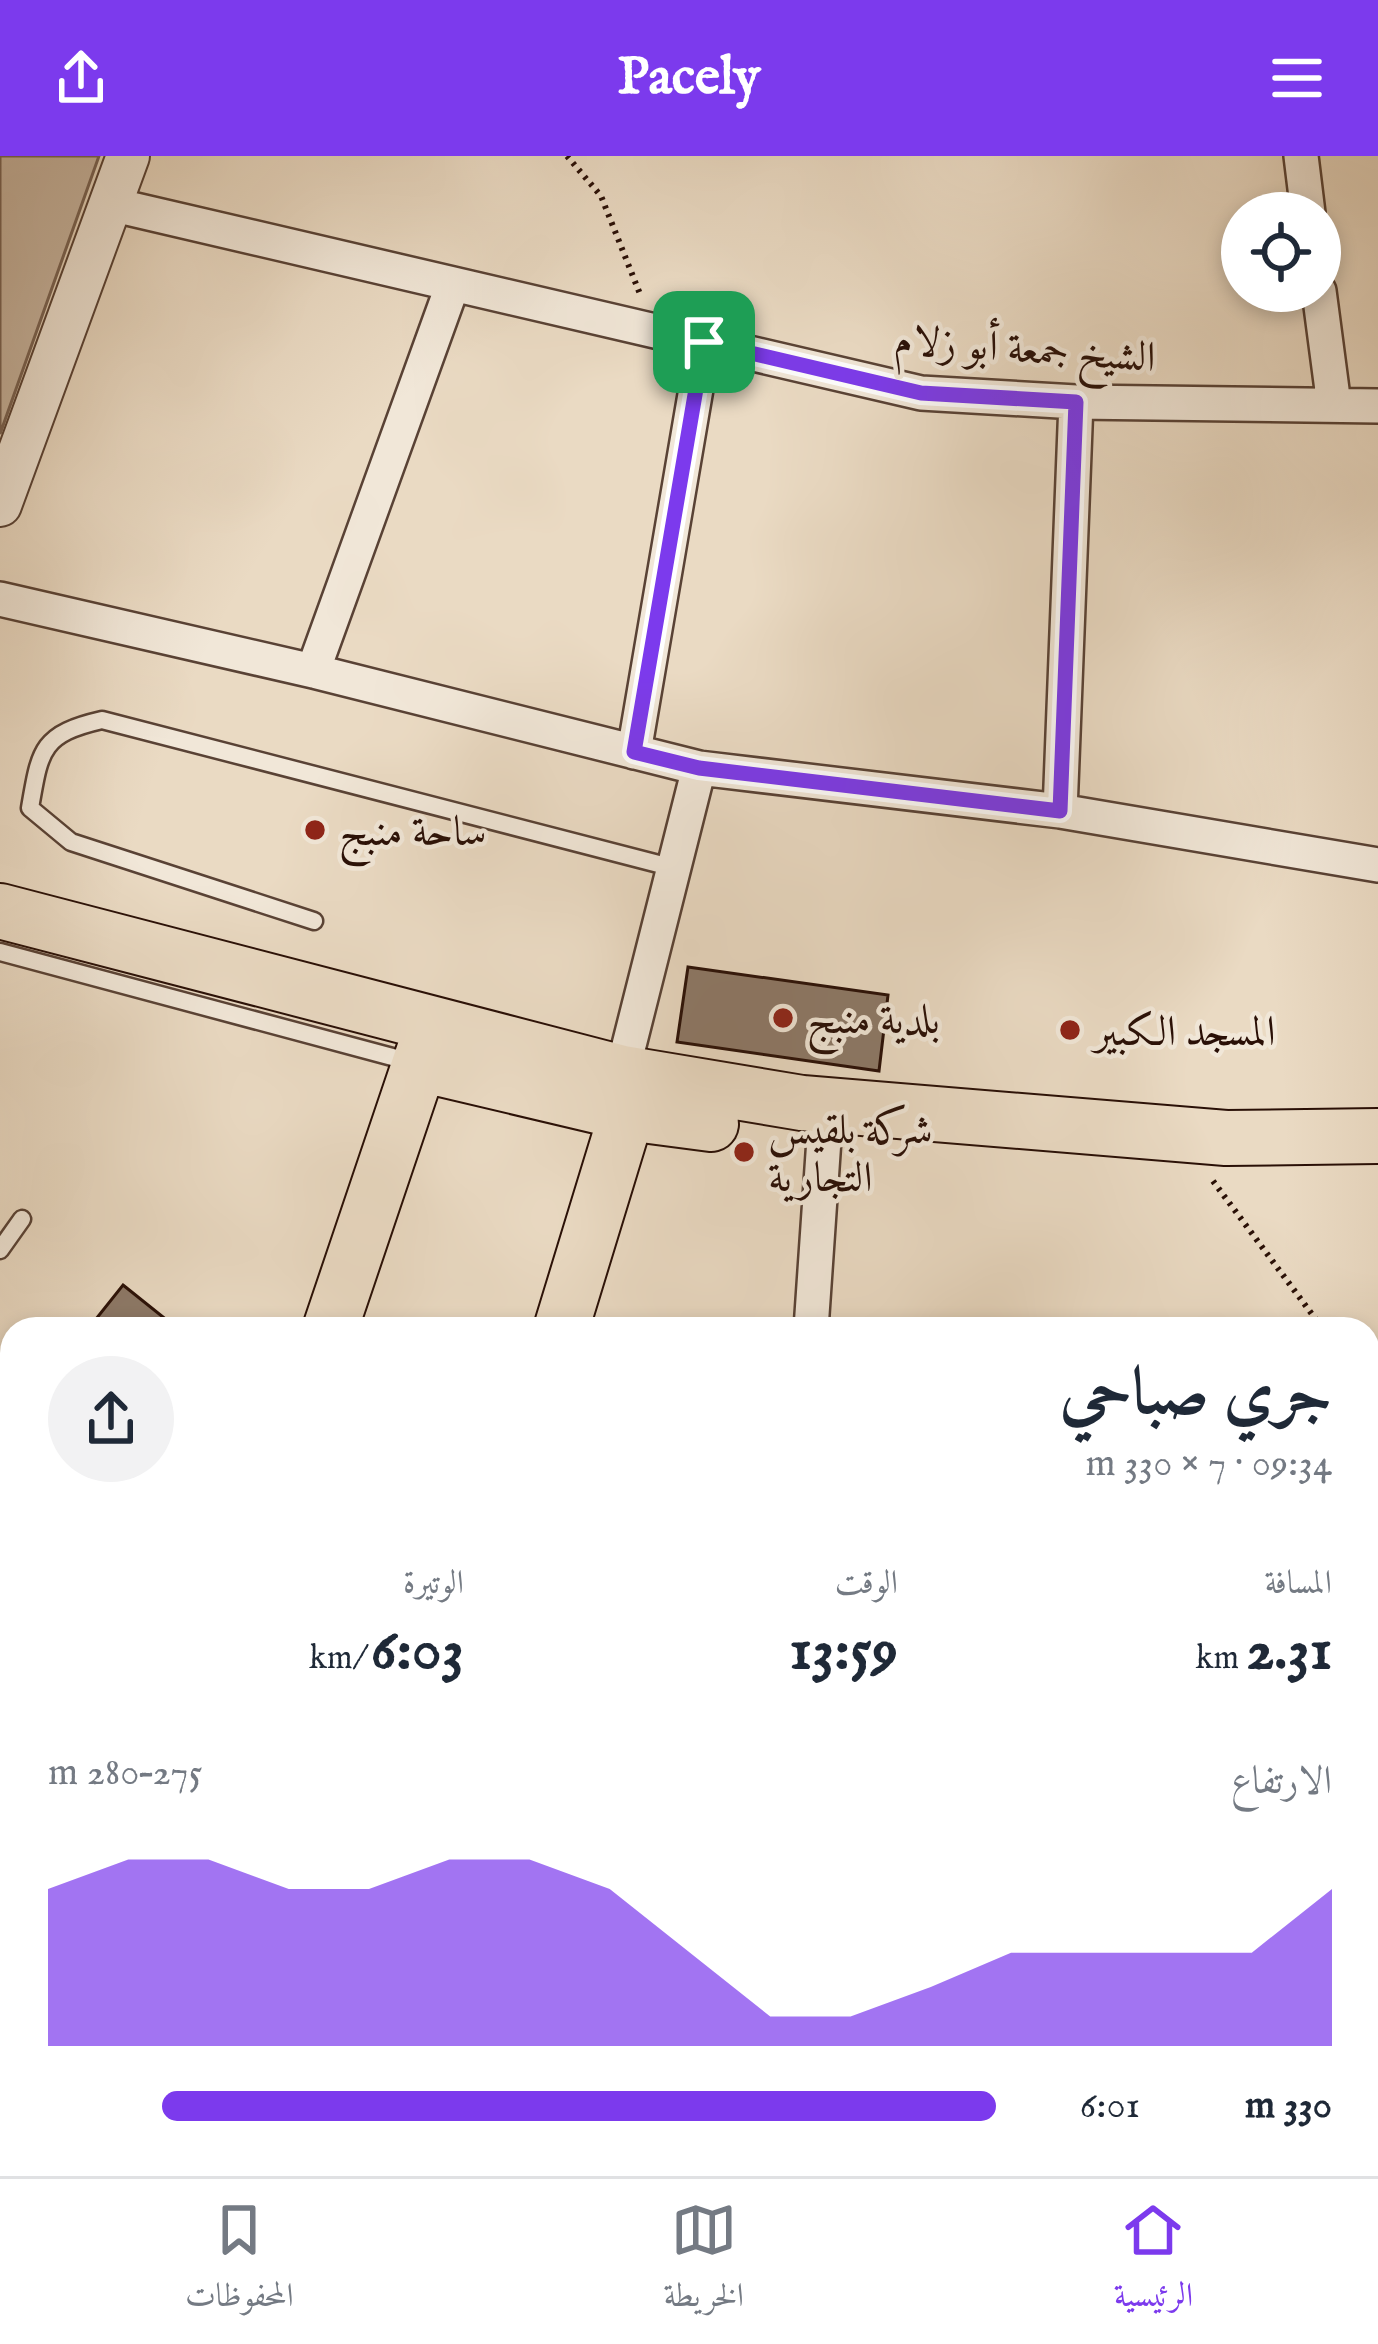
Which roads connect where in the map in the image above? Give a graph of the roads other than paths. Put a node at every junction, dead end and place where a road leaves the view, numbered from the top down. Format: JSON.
{"nodes":[{"id":1,"x":128,"y":156,"type":"edge"},
{"id":2,"x":1301,"y":156,"type":"edge"},
{"id":3,"x":1305,"y":192,"type":"edge"},
{"id":4,"x":110,"y":204,"type":"junction"},
{"id":5,"x":453,"y":284,"type":"junction"},
{"id":6,"x":1322,"y":312,"type":"edge"},
{"id":7,"x":704,"y":342,"type":"junction"},
{"id":8,"x":1076,"y":402,"type":"junction"},
{"id":9,"x":1334,"y":405,"type":"junction"},
{"id":10,"x":1378,"y":406,"type":"edge"},
{"id":11,"x":0,"y":506,"type":"edge"},
{"id":12,"x":0,"y":599,"type":"edge"},
{"id":13,"x":313,"y":671,"type":"junction"},
{"id":14,"x":634,"y":752,"type":"junction"},
{"id":15,"x":699,"y":768,"type":"junction"},
{"id":16,"x":1060,"y":811,"type":"junction"},
{"id":17,"x":1378,"y":865,"type":"edge"},
{"id":18,"x":674,"y":868,"type":"junction"},
{"id":19,"x":0,"y":911,"type":"edge"},
{"id":20,"x":314,"y":921,"type":"dead end"},
{"id":21,"x":0,"y":952,"type":"edge"},
{"id":22,"x":426,"y":1045,"type":"junction"},
{"id":23,"x":625,"y":1093,"type":"junction"},
{"id":24,"x":1378,"y":1136,"type":"edge"},
{"id":25,"x":824,"y":1139,"type":"junction"},
{"id":26,"x":1378,"y":1166,"type":"edge"},
{"id":27,"x":22,"y":1220,"type":"dead end"},
{"id":28,"x":0,"y":1250,"type":"edge"},
{"id":29,"x":335,"y":1317,"type":"edge"},
{"id":30,"x":564,"y":1317,"type":"edge"},
{"id":31,"x":812,"y":1317,"type":"edge"}],
"edges":[{"from":1,"to":4,"type":"street"},
{"from":2,"to":3,"type":"street"},
{"from":4,"to":5,"type":"street","name":"الشيخ جمعة أبو زلام"},
{"from":4,"to":11,"type":"street"},
{"from":5,"to":7,"type":"street","name":"الشيخ جمعة أبو زلام"},
{"from":5,"to":13,"type":"street"},
{"from":6,"to":9,"type":"street"},
{"from":7,"to":8,"type":"street","name":"الشيخ جمعة أبو زلام"},
{"from":7,"to":14,"type":"street"},
{"from":8,"to":9,"type":"street","name":"الشيخ جمعة أبو زلام"},
{"from":8,"to":16,"type":"street"},
{"from":9,"to":10,"type":"street","name":"الشيخ جمعة أبو زلام"},
{"from":12,"to":13,"type":"street"},
{"from":13,"to":14,"type":"street"},
{"from":14,"to":15,"type":"street"},
{"from":15,"to":16,"type":"street"},
{"from":15,"to":18,"type":"street"},
{"from":16,"to":17,"type":"street"},
{"from":18,"to":20,"type":"lane"},
{"from":18,"to":23,"type":"street"},
{"from":19,"to":22,"type":"main road"},
{"from":21,"to":22,"type":"lane"},
{"from":22,"to":23,"type":"main road"},
{"from":22,"to":29,"type":"main road"},
{"from":23,"to":24,"type":"main road"},
{"from":23,"to":25,"type":"main road"},
{"from":23,"to":30,"type":"main road"},
{"from":25,"to":26,"type":"main road"},
{"from":25,"to":31,"type":"street"},
{"from":27,"to":28,"type":"lane"}]}
